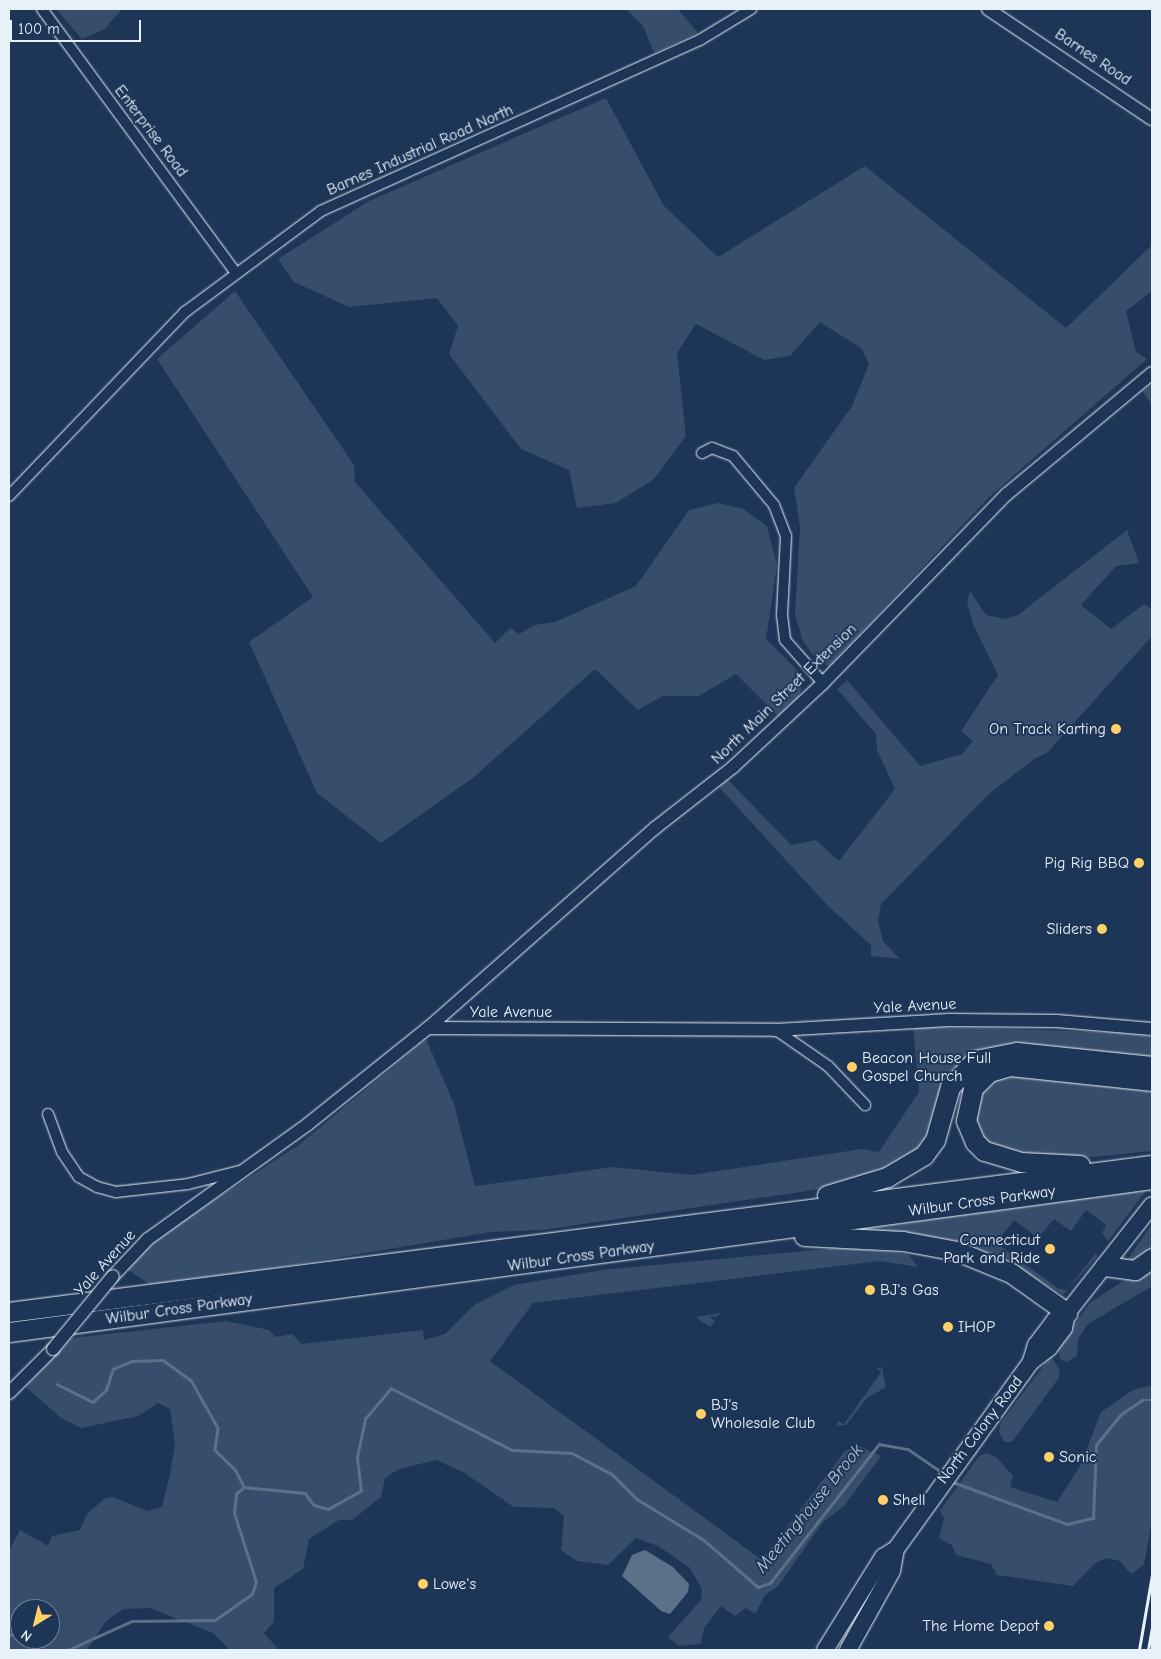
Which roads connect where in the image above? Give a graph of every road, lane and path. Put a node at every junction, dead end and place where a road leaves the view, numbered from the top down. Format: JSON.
{"nodes":[{"id":1,"x":42,"y":9,"type":"edge"},
{"id":2,"x":751,"y":9,"type":"edge"},
{"id":3,"x":988,"y":9,"type":"edge"},
{"id":4,"x":1152,"y":119,"type":"edge"},
{"id":5,"x":235,"y":272,"type":"junction"},
{"id":6,"x":1152,"y":372,"type":"edge"},
{"id":7,"x":702,"y":453,"type":"dead end"},
{"id":8,"x":9,"y":496,"type":"edge"},
{"id":9,"x":823,"y":683,"type":"junction"},
{"id":10,"x":428,"y":1028,"type":"junction"},
{"id":11,"x":1152,"y":1029,"type":"edge"},
{"id":12,"x":776,"y":1030,"type":"junction"},
{"id":13,"x":1152,"y":1066,"type":"edge"},
{"id":14,"x":1152,"y":1081,"type":"edge"},
{"id":15,"x":864,"y":1105,"type":"dead end"},
{"id":16,"x":48,"y":1114,"type":"dead end"},
{"id":17,"x":249,"y":1168,"type":"junction"},
{"id":18,"x":1150,"y":1170,"type":"edge"},
{"id":19,"x":1152,"y":1205,"type":"edge"},
{"id":20,"x":651,"y":1227,"type":"junction"},
{"id":21,"x":653,"y":1246,"type":"junction"},
{"id":22,"x":1152,"y":1258,"type":"edge"},
{"id":23,"x":1105,"y":1266,"type":"junction"},
{"id":24,"x":9,"y":1312,"type":"edge"},
{"id":25,"x":1067,"y":1313,"type":"junction"},
{"id":26,"x":9,"y":1332,"type":"edge"},
{"id":27,"x":9,"y":1393,"type":"edge"},
{"id":28,"x":896,"y":1549,"type":"junction"},
{"id":29,"x":825,"y":1650,"type":"edge"},
{"id":30,"x":848,"y":1650,"type":"edge"}],
"edges":[{"from":1,"to":5,"type":"street","name":"Enterprise Road"},
{"from":2,"to":5,"type":"street","name":"Barnes Industrial Road North"},
{"from":3,"to":4,"type":"street","name":"Barnes Road"},
{"from":5,"to":8,"type":"street","name":"Barnes Industrial Road North"},
{"from":6,"to":9,"type":"street","name":"North Main Street Extension"},
{"from":7,"to":9,"type":"street"},
{"from":9,"to":10,"type":"street","name":"North Main Street Extension"},
{"from":10,"to":12,"type":"street","name":"Yale Avenue"},
{"from":10,"to":17,"type":"street","name":"Yale Avenue"},
{"from":11,"to":12,"type":"street","name":"Yale Avenue"},
{"from":12,"to":15,"type":"street"},
{"from":13,"to":20,"type":"highway"},
{"from":14,"to":18,"type":"highway"},
{"from":16,"to":17,"type":"street"},
{"from":17,"to":27,"type":"street","name":"Yale Avenue","bridge":true},
{"from":18,"to":20,"type":"highway","name":"Wilbur Cross Parkway"},
{"from":18,"to":21,"type":"highway","name":"Wilbur Cross Parkway"},
{"from":19,"to":23,"type":"main road","name":"North Colony Road"},
{"from":20,"to":24,"type":"highway","name":"Wilbur Cross Parkway"},
{"from":21,"to":25,"type":"highway"},
{"from":21,"to":26,"type":"highway","name":"Wilbur Cross Parkway"},
{"from":22,"to":23,"type":"highway"},
{"from":23,"to":25,"type":"main road","name":"North Colony Road"},
{"from":25,"to":28,"type":"main road","name":"North Colony Road"},
{"from":28,"to":29,"type":"main road","name":"North Colony Road"},
{"from":28,"to":30,"type":"main road","name":"North Colony Road"}]}
